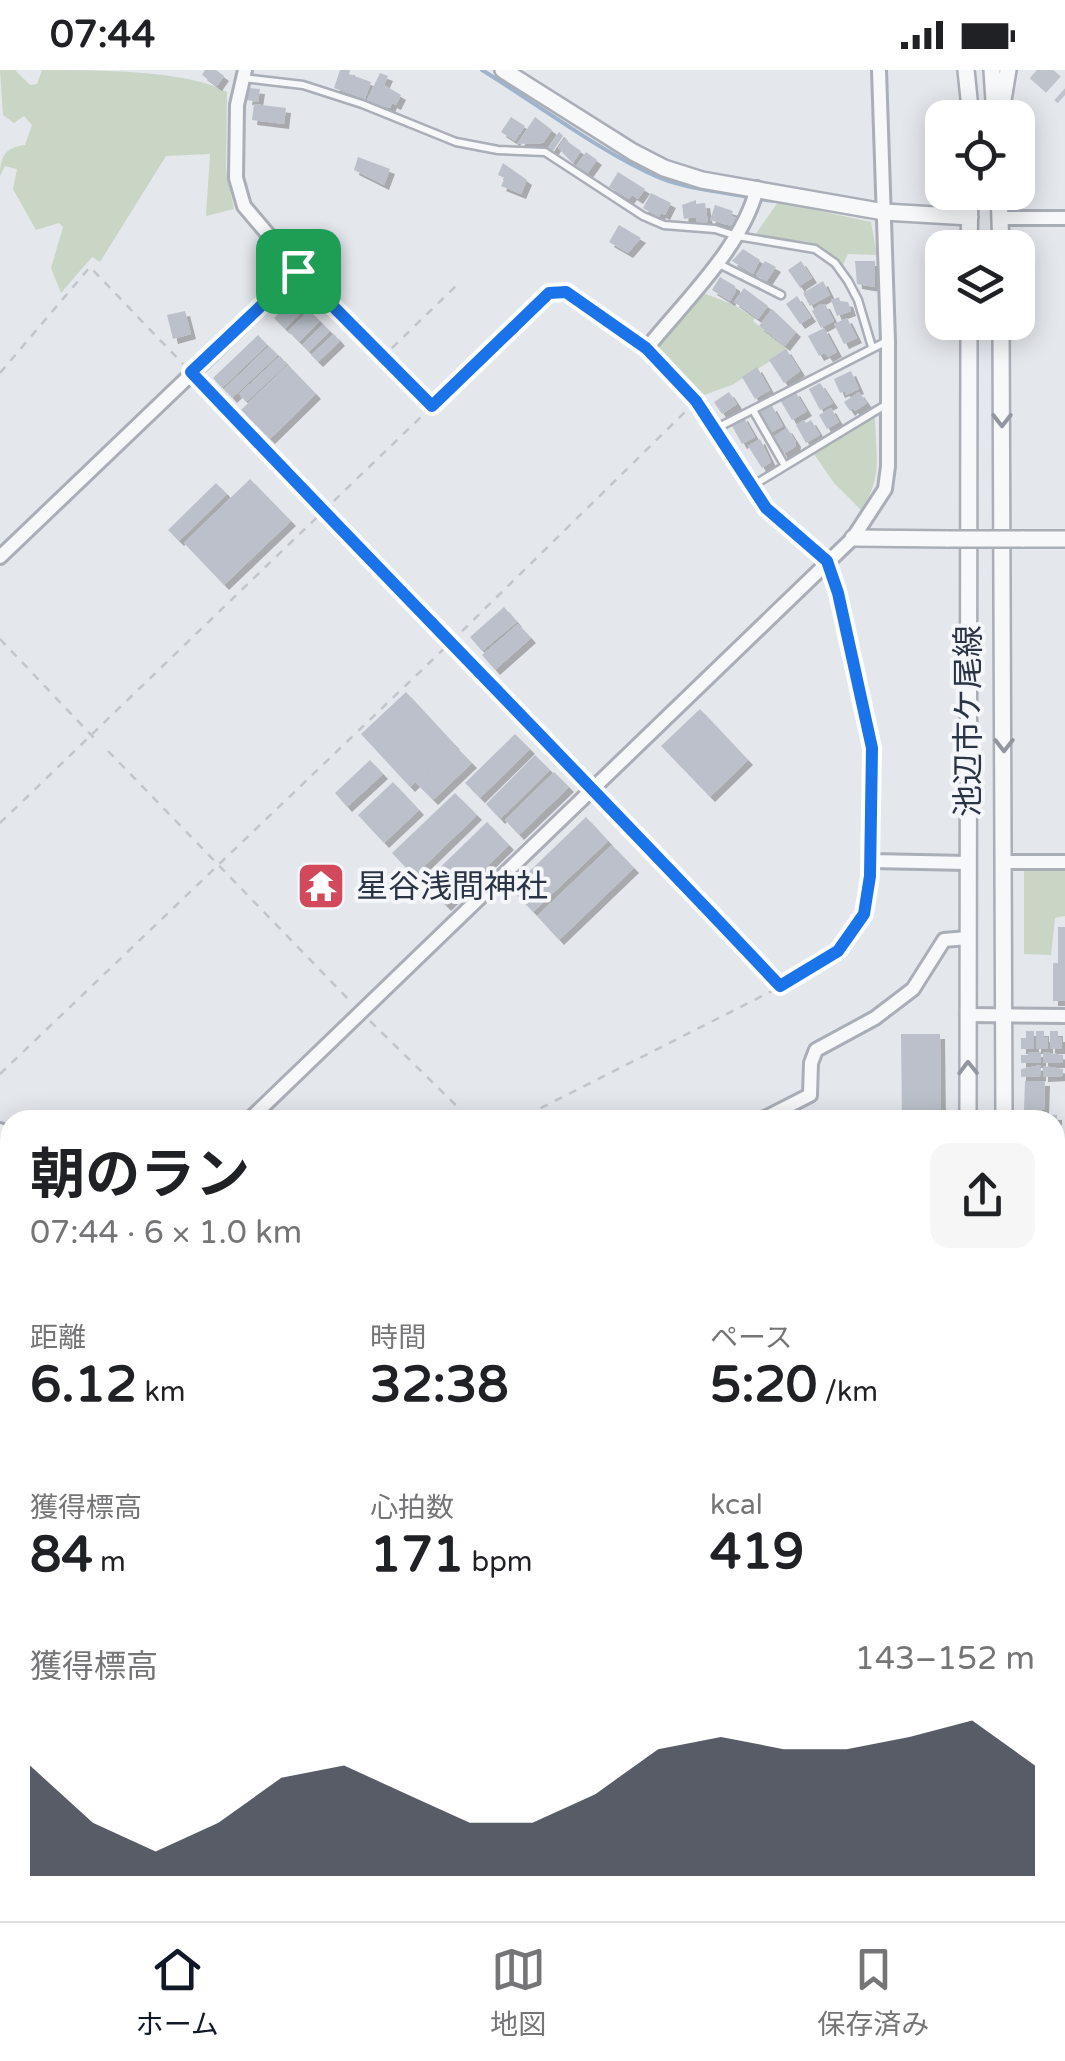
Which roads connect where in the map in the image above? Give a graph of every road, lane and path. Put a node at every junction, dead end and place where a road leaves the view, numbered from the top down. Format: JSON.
{"nodes":[{"id":1,"x":503,"y":70,"type":"edge"},
{"id":2,"x":879,"y":70,"type":"edge"},
{"id":3,"x":969,"y":70,"type":"edge"},
{"id":4,"x":992,"y":70,"type":"edge"},
{"id":5,"x":1008,"y":70,"type":"edge"},
{"id":6,"x":243,"y":74,"type":"edge"},
{"id":7,"x":971,"y":100,"type":"edge"},
{"id":8,"x":995,"y":100,"type":"edge"},
{"id":9,"x":1001,"y":100,"type":"edge"},
{"id":10,"x":757,"y":188,"type":"junction"},
{"id":11,"x":970,"y":210,"type":"edge"},
{"id":12,"x":1000,"y":210,"type":"edge"},
{"id":13,"x":884,"y":212,"type":"junction"},
{"id":14,"x":970,"y":217,"type":"junction"},
{"id":15,"x":1000,"y":218,"type":"junction"},
{"id":16,"x":1065,"y":218,"type":"edge"},
{"id":17,"x":970,"y":230,"type":"edge"},
{"id":18,"x":1000,"y":230,"type":"edge"},
{"id":19,"x":736,"y":236,"type":"junction"},
{"id":20,"x":716,"y":262,"type":"junction"},
{"id":21,"x":298,"y":271,"type":"junction"},
{"id":22,"x":459,"y":283,"type":"dead end"},
{"id":23,"x":780,"y":295,"type":"dead end"},
{"id":24,"x":962,"y":340,"type":"edge"},
{"id":25,"x":1001,"y":340,"type":"edge"},
{"id":26,"x":888,"y":341,"type":"junction"},
{"id":27,"x":872,"y":347,"type":"junction"},
{"id":28,"x":646,"y":348,"type":"junction"},
{"id":29,"x":383,"y":356,"type":"junction"},
{"id":30,"x":191,"y":372,"type":"junction"},
{"id":31,"x":0,"y":373,"type":"edge"},
{"id":32,"x":696,"y":401,"type":"junction"},
{"id":33,"x":886,"y":404,"type":"junction"},
{"id":34,"x":432,"y":406,"type":"junction"},
{"id":35,"x":752,"y":410,"type":"junction"},
{"id":36,"x":714,"y":430,"type":"junction"},
{"id":37,"x":785,"y":466,"type":"junction"},
{"id":38,"x":751,"y":487,"type":"junction"},
{"id":39,"x":322,"y":511,"type":"junction"},
{"id":40,"x":852,"y":538,"type":"junction"},
{"id":41,"x":1065,"y":540,"type":"edge"},
{"id":42,"x":0,"y":558,"type":"edge"},
{"id":43,"x":827,"y":561,"type":"junction"},
{"id":44,"x":0,"y":640,"type":"edge"},
{"id":45,"x":450,"y":643,"type":"junction"},
{"id":46,"x":92,"y":736,"type":"junction"},
{"id":47,"x":108,"y":751,"type":"dead end"},
{"id":48,"x":593,"y":787,"type":"junction"},
{"id":49,"x":0,"y":822,"type":"edge"},
{"id":50,"x":872,"y":861,"type":"junction"},
{"id":51,"x":968,"y":862,"type":"junction"},
{"id":52,"x":1004,"y":862,"type":"junction"},
{"id":53,"x":1065,"y":862,"type":"edge"},
{"id":54,"x":216,"y":864,"type":"junction"},
{"id":55,"x":967,"y":938,"type":"junction"},
{"id":56,"x":780,"y":986,"type":"junction"},
{"id":57,"x":360,"y":1010,"type":"junction"},
{"id":58,"x":967,"y":1015,"type":"junction"},
{"id":59,"x":1004,"y":1015,"type":"junction"},
{"id":60,"x":1065,"y":1016,"type":"edge"},
{"id":61,"x":0,"y":1074,"type":"edge"},
{"id":62,"x":258,"y":1110,"type":"edge"},
{"id":63,"x":461,"y":1110,"type":"edge"},
{"id":64,"x":537,"y":1110,"type":"edge"},
{"id":65,"x":781,"y":1110,"type":"edge"},
{"id":66,"x":968,"y":1110,"type":"edge"},
{"id":67,"x":1004,"y":1110,"type":"edge"}],
"edges":[{"from":1,"to":10,"type":"street"},
{"from":2,"to":13,"type":"street"},
{"from":3,"to":7,"type":"street"},
{"from":4,"to":8,"type":"street"},
{"from":5,"to":9,"type":"street"},
{"from":6,"to":19,"type":"lane"},
{"from":6,"to":21,"type":"street"},
{"from":10,"to":13,"type":"street"},
{"from":10,"to":19,"type":"street"},
{"from":11,"to":14,"type":"street"},
{"from":12,"to":15,"type":"street"},
{"from":13,"to":14,"type":"street"},
{"from":13,"to":26,"type":"street"},
{"from":14,"to":17,"type":"street"},
{"from":15,"to":16,"type":"street"},
{"from":15,"to":18,"type":"street"},
{"from":19,"to":20,"type":"street"},
{"from":19,"to":27,"type":"lane"},
{"from":20,"to":23,"type":"lane"},
{"from":20,"to":28,"type":"street"},
{"from":21,"to":29,"type":"street"},
{"from":21,"to":30,"type":"street"},
{"from":22,"to":29,"type":"path"},
{"from":24,"to":51,"type":"street","name":"池辺市ケ尾線"},
{"from":25,"to":52,"type":"street","name":"池辺市ケ尾線","one_way":true},
{"from":26,"to":27,"type":"lane"},
{"from":26,"to":33,"type":"street"},
{"from":27,"to":35,"type":"lane"},
{"from":28,"to":32,"type":"street"},
{"from":28,"to":34,"type":"street"},
{"from":29,"to":34,"type":"street"},
{"from":30,"to":31,"type":"path"},
{"from":30,"to":39,"type":"path"},
{"from":30,"to":42,"type":"street"},
{"from":32,"to":36,"type":"street"},
{"from":32,"to":45,"type":"path"},
{"from":33,"to":37,"type":"lane"},
{"from":33,"to":40,"type":"street"},
{"from":34,"to":39,"type":"path"},
{"from":35,"to":36,"type":"lane"},
{"from":35,"to":37,"type":"lane"},
{"from":36,"to":38,"type":"street"},
{"from":37,"to":38,"type":"lane"},
{"from":38,"to":43,"type":"street"},
{"from":39,"to":45,"type":"path"},
{"from":39,"to":46,"type":"path"},
{"from":40,"to":41,"type":"street","bridge":true},
{"from":40,"to":43,"type":"street"},
{"from":43,"to":48,"type":"street"},
{"from":43,"to":50,"type":"street"},
{"from":44,"to":46,"type":"path"},
{"from":45,"to":48,"type":"path"},
{"from":45,"to":54,"type":"path"},
{"from":46,"to":49,"type":"path"},
{"from":47,"to":54,"type":"path"},
{"from":48,"to":56,"type":"path"},
{"from":48,"to":57,"type":"street"},
{"from":50,"to":51,"type":"street"},
{"from":50,"to":56,"type":"path"},
{"from":51,"to":55,"type":"street","name":"池辺市ケ尾線"},
{"from":52,"to":53,"type":"street"},
{"from":52,"to":59,"type":"street","name":"池辺市ケ尾線"},
{"from":54,"to":57,"type":"path"},
{"from":54,"to":61,"type":"path"},
{"from":55,"to":58,"type":"street","name":"池辺市ケ尾線"},
{"from":55,"to":65,"type":"street"},
{"from":56,"to":64,"type":"path"},
{"from":57,"to":62,"type":"street"},
{"from":57,"to":63,"type":"path"},
{"from":58,"to":59,"type":"street"},
{"from":66,"to":58,"type":"street","name":"池辺市ケ尾線","one_way":true},
{"from":59,"to":60,"type":"street"},
{"from":59,"to":67,"type":"street","name":"池辺市ケ尾線"}]}
